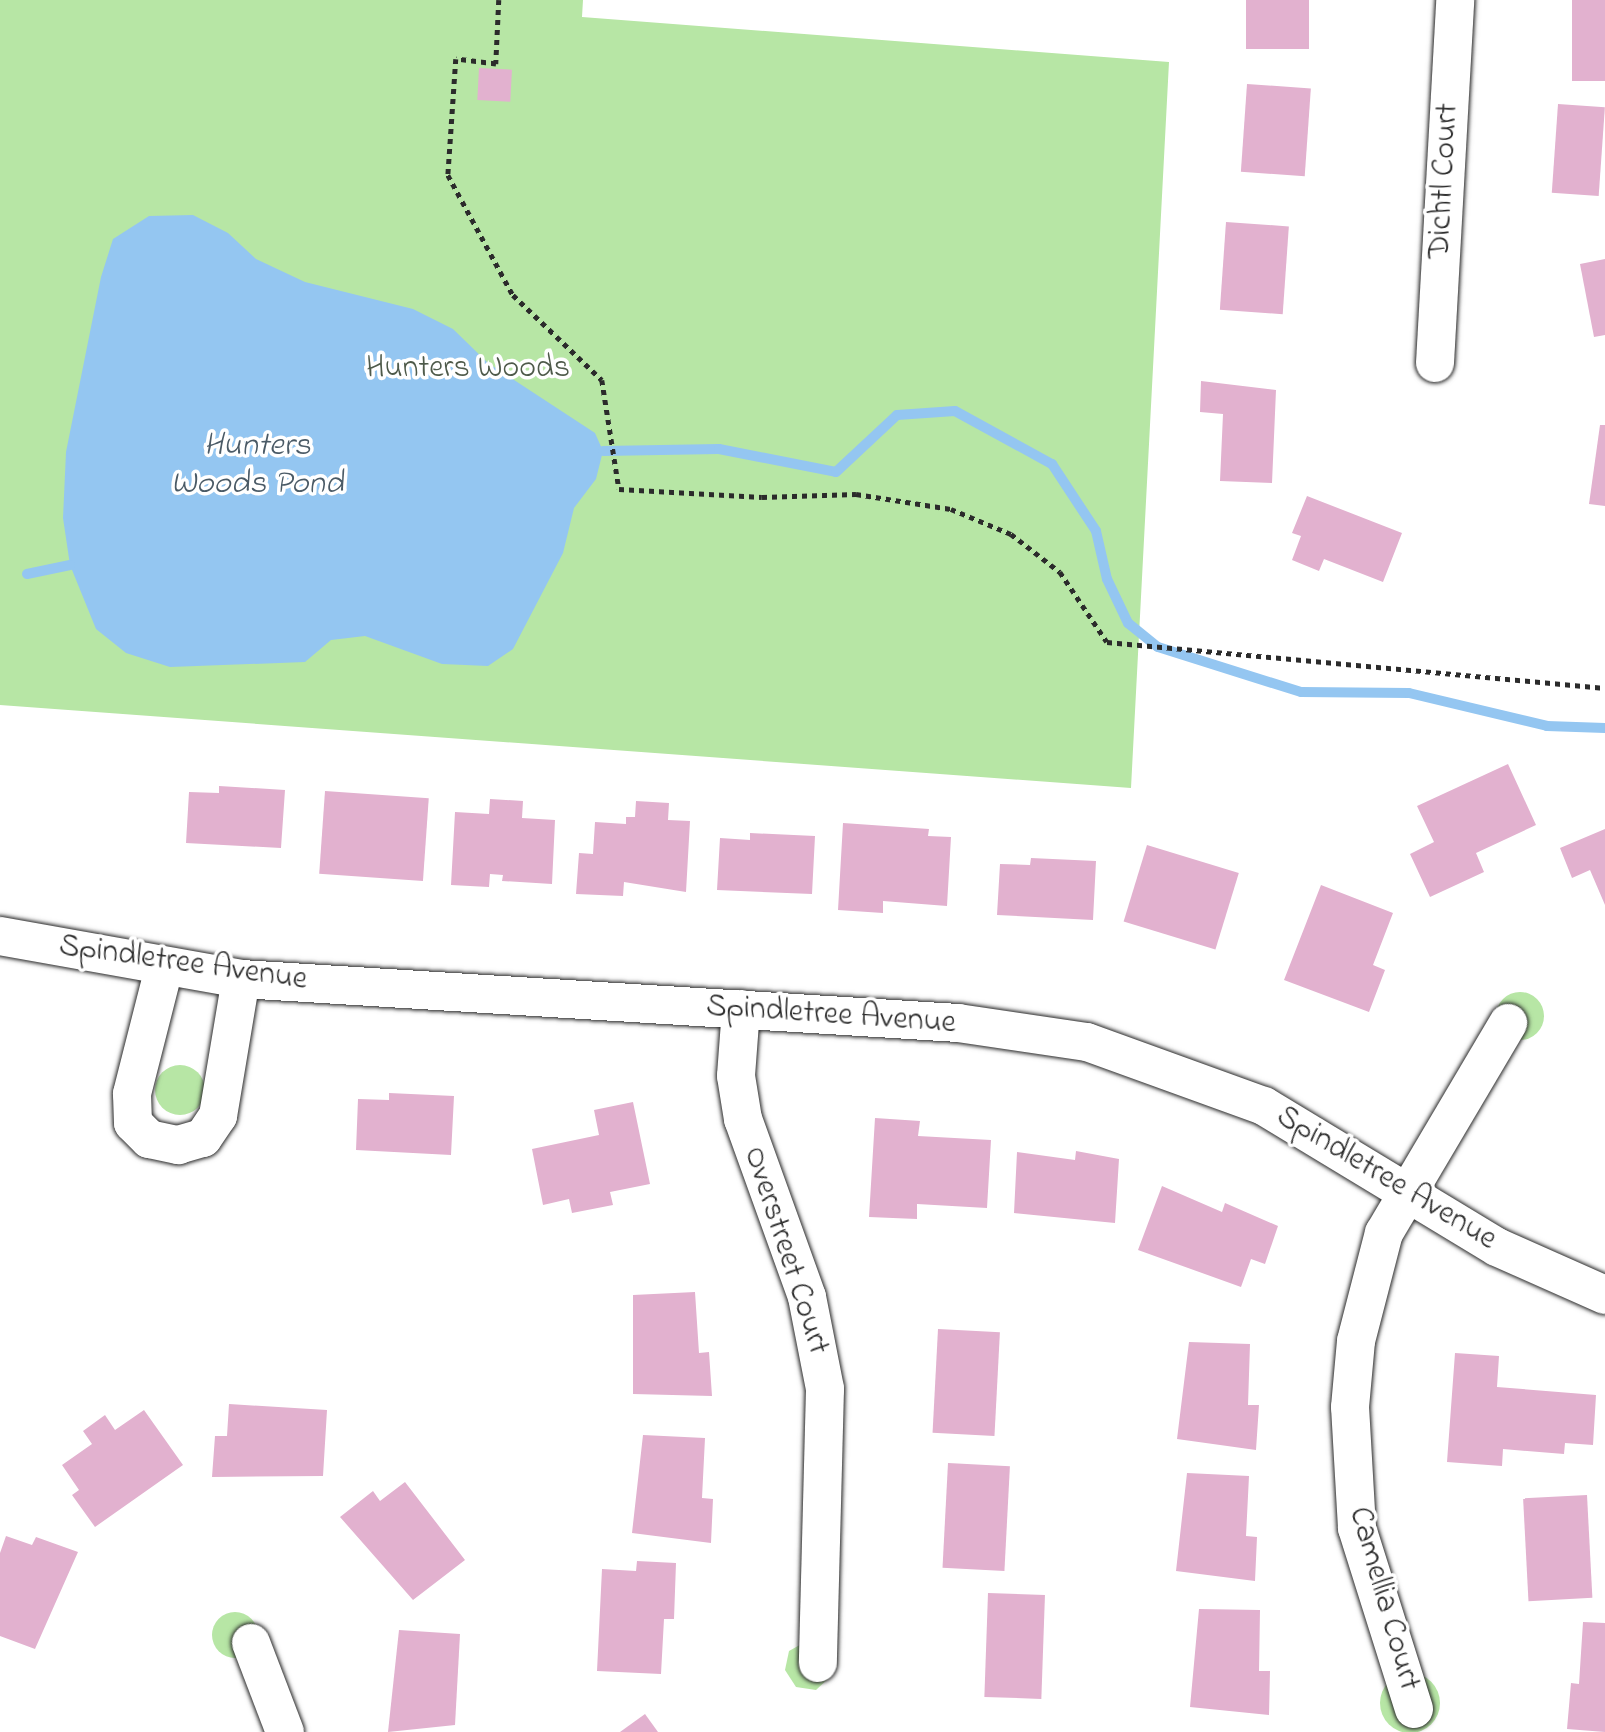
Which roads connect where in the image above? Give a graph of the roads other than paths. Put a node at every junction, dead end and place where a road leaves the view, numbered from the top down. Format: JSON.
{"nodes":[{"id":1,"x":1455,"y":0,"type":"edge"},
{"id":2,"x":1435,"y":363,"type":"dead end"},
{"id":3,"x":0,"y":936,"type":"edge"},
{"id":4,"x":164,"y":968,"type":"junction"},
{"id":5,"x":241,"y":979,"type":"junction"},
{"id":6,"x":741,"y":1009,"type":"junction"},
{"id":7,"x":1508,"y":1023,"type":"dead end"},
{"id":8,"x":1406,"y":1190,"type":"junction"},
{"id":9,"x":1605,"y":1295,"type":"edge"},
{"id":10,"x":251,"y":1643,"type":"dead end"},
{"id":11,"x":818,"y":1663,"type":"dead end"},
{"id":12,"x":1414,"y":1709,"type":"dead end"},
{"id":13,"x":285,"y":1732,"type":"edge"}],
"edges":[{"from":1,"to":2,"type":"street","name":"Dichtl Court"},
{"from":3,"to":4,"type":"street","name":"Spindletree Avenue"},
{"from":4,"to":5,"type":"street","name":"Spindletree Avenue"},
{"from":4,"to":5,"type":"street"},
{"from":5,"to":6,"type":"street","name":"Spindletree Avenue"},
{"from":6,"to":8,"type":"street","name":"Spindletree Avenue"},
{"from":6,"to":11,"type":"street","name":"Overstreet Court"},
{"from":7,"to":8,"type":"street","name":"Camellia Court"},
{"from":8,"to":9,"type":"street","name":"Spindletree Avenue"},
{"from":8,"to":12,"type":"street","name":"Camellia Court"},
{"from":10,"to":13,"type":"street"}]}
